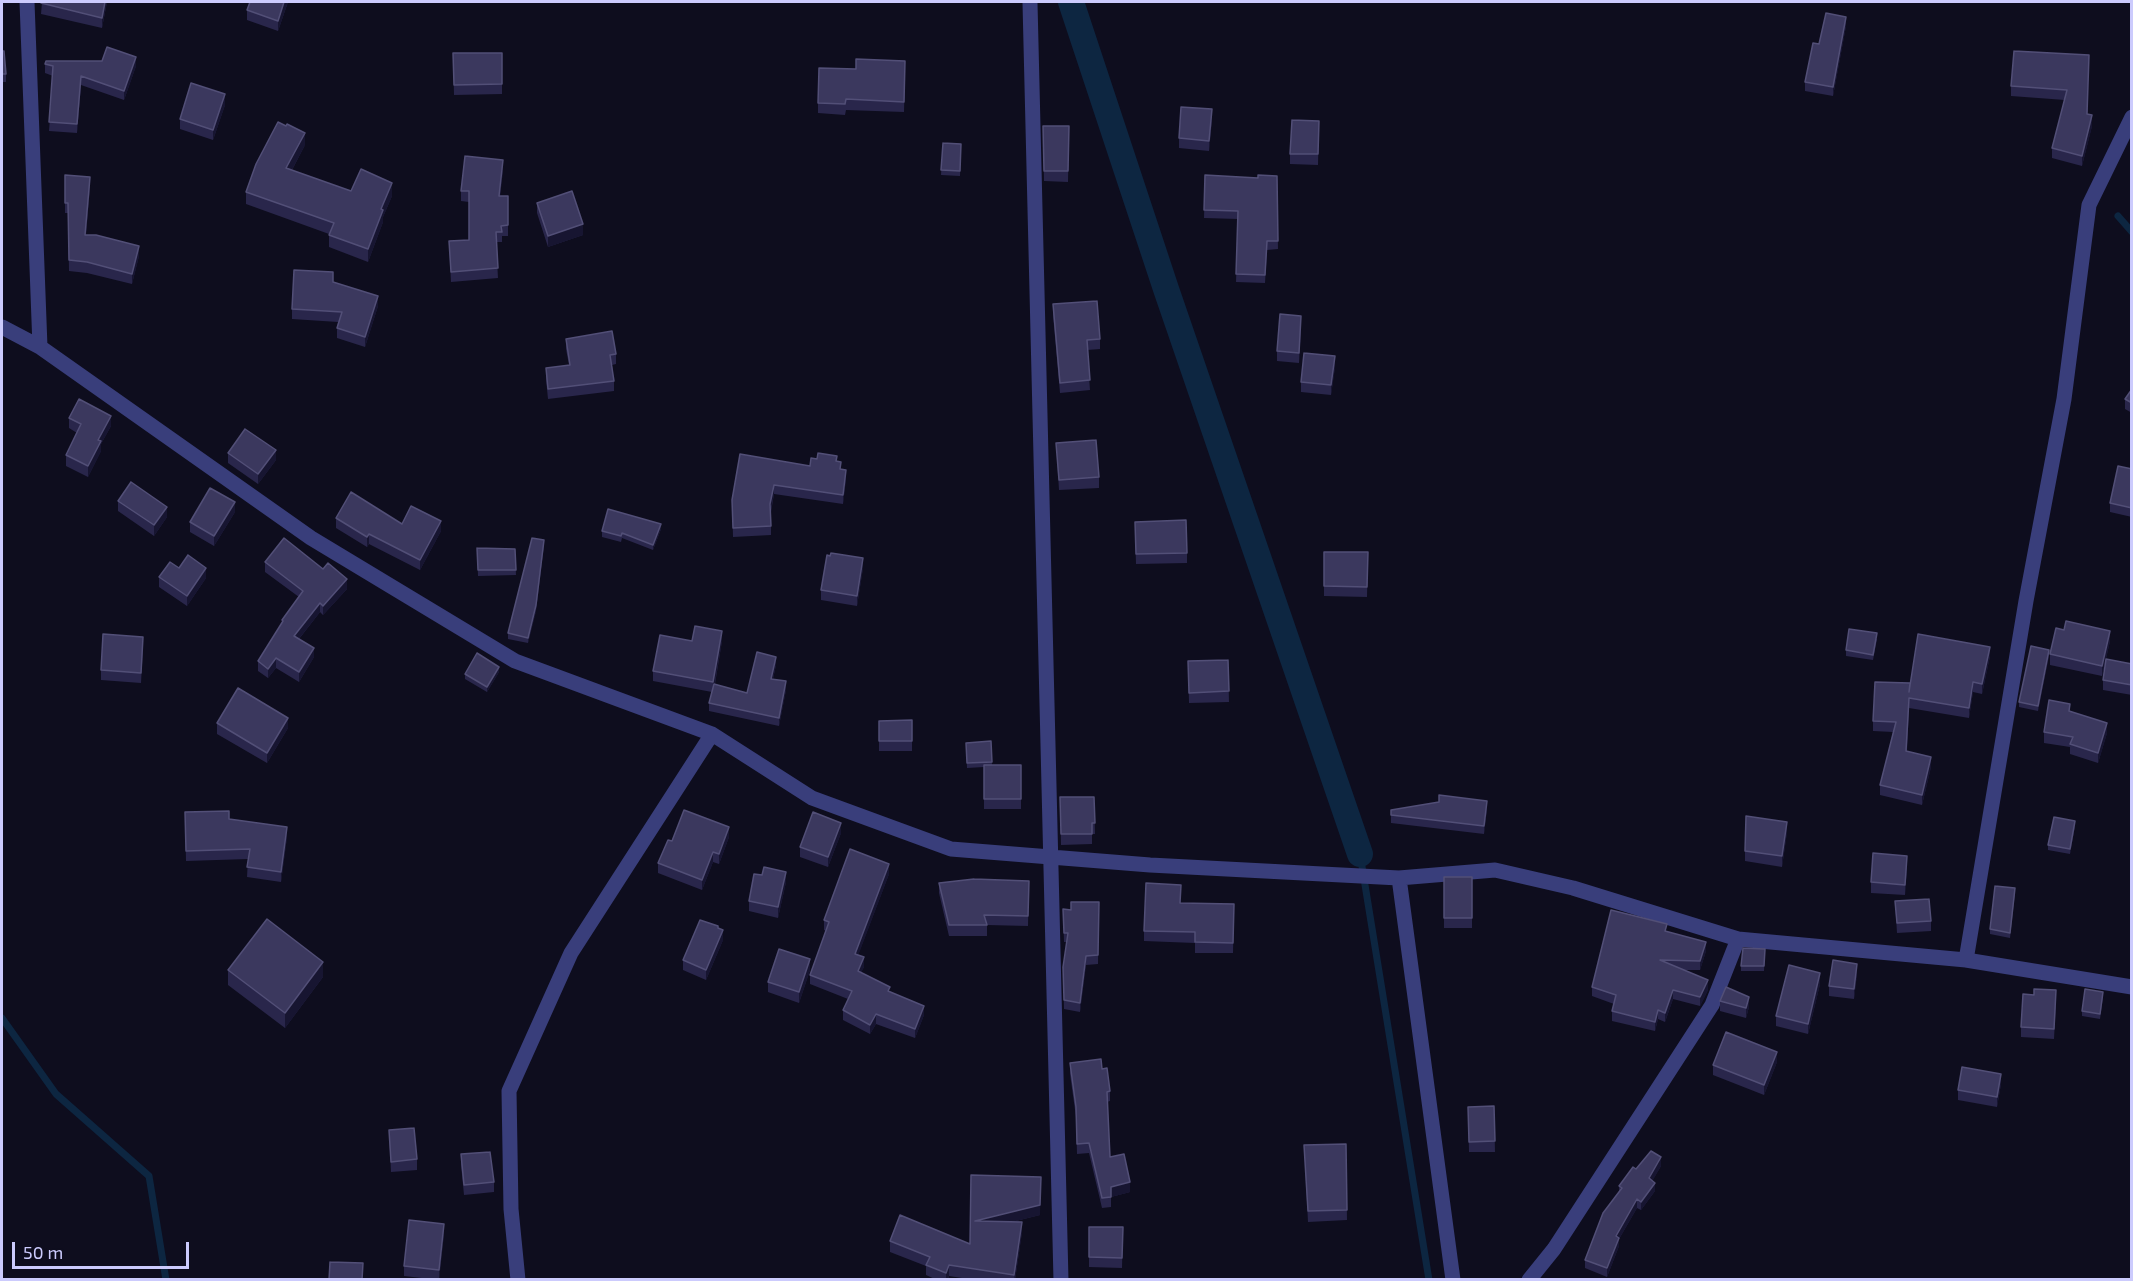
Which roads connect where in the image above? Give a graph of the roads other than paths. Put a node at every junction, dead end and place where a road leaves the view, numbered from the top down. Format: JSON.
{"nodes":[{"id":1,"x":27,"y":2,"type":"edge"},
{"id":2,"x":1030,"y":3,"type":"dead end"},
{"id":3,"x":2132,"y":117,"type":"edge"},
{"id":4,"x":2,"y":327,"type":"edge"},
{"id":5,"x":40,"y":347,"type":"junction"},
{"id":6,"x":712,"y":734,"type":"junction"},
{"id":7,"x":1050,"y":858,"type":"junction"},
{"id":8,"x":1399,"y":878,"type":"junction"},
{"id":9,"x":1738,"y":939,"type":"junction"},
{"id":10,"x":1966,"y":960,"type":"junction"},
{"id":11,"x":2132,"y":987,"type":"edge"},
{"id":12,"x":518,"y":1280,"type":"edge"},
{"id":13,"x":1061,"y":1280,"type":"edge"},
{"id":14,"x":1453,"y":1280,"type":"edge"},
{"id":15,"x":1529,"y":1280,"type":"edge"}],
"edges":[{"from":1,"to":5,"type":"street"},
{"from":2,"to":7,"type":"street"},
{"from":3,"to":10,"type":"street"},
{"from":4,"to":5,"type":"street"},
{"from":5,"to":6,"type":"street"},
{"from":6,"to":7,"type":"street"},
{"from":6,"to":12,"type":"street"},
{"from":7,"to":8,"type":"street"},
{"from":7,"to":13,"type":"street"},
{"from":8,"to":9,"type":"street"},
{"from":8,"to":14,"type":"street"},
{"from":9,"to":10,"type":"street"},
{"from":9,"to":15,"type":"street"},
{"from":10,"to":11,"type":"street"}]}
